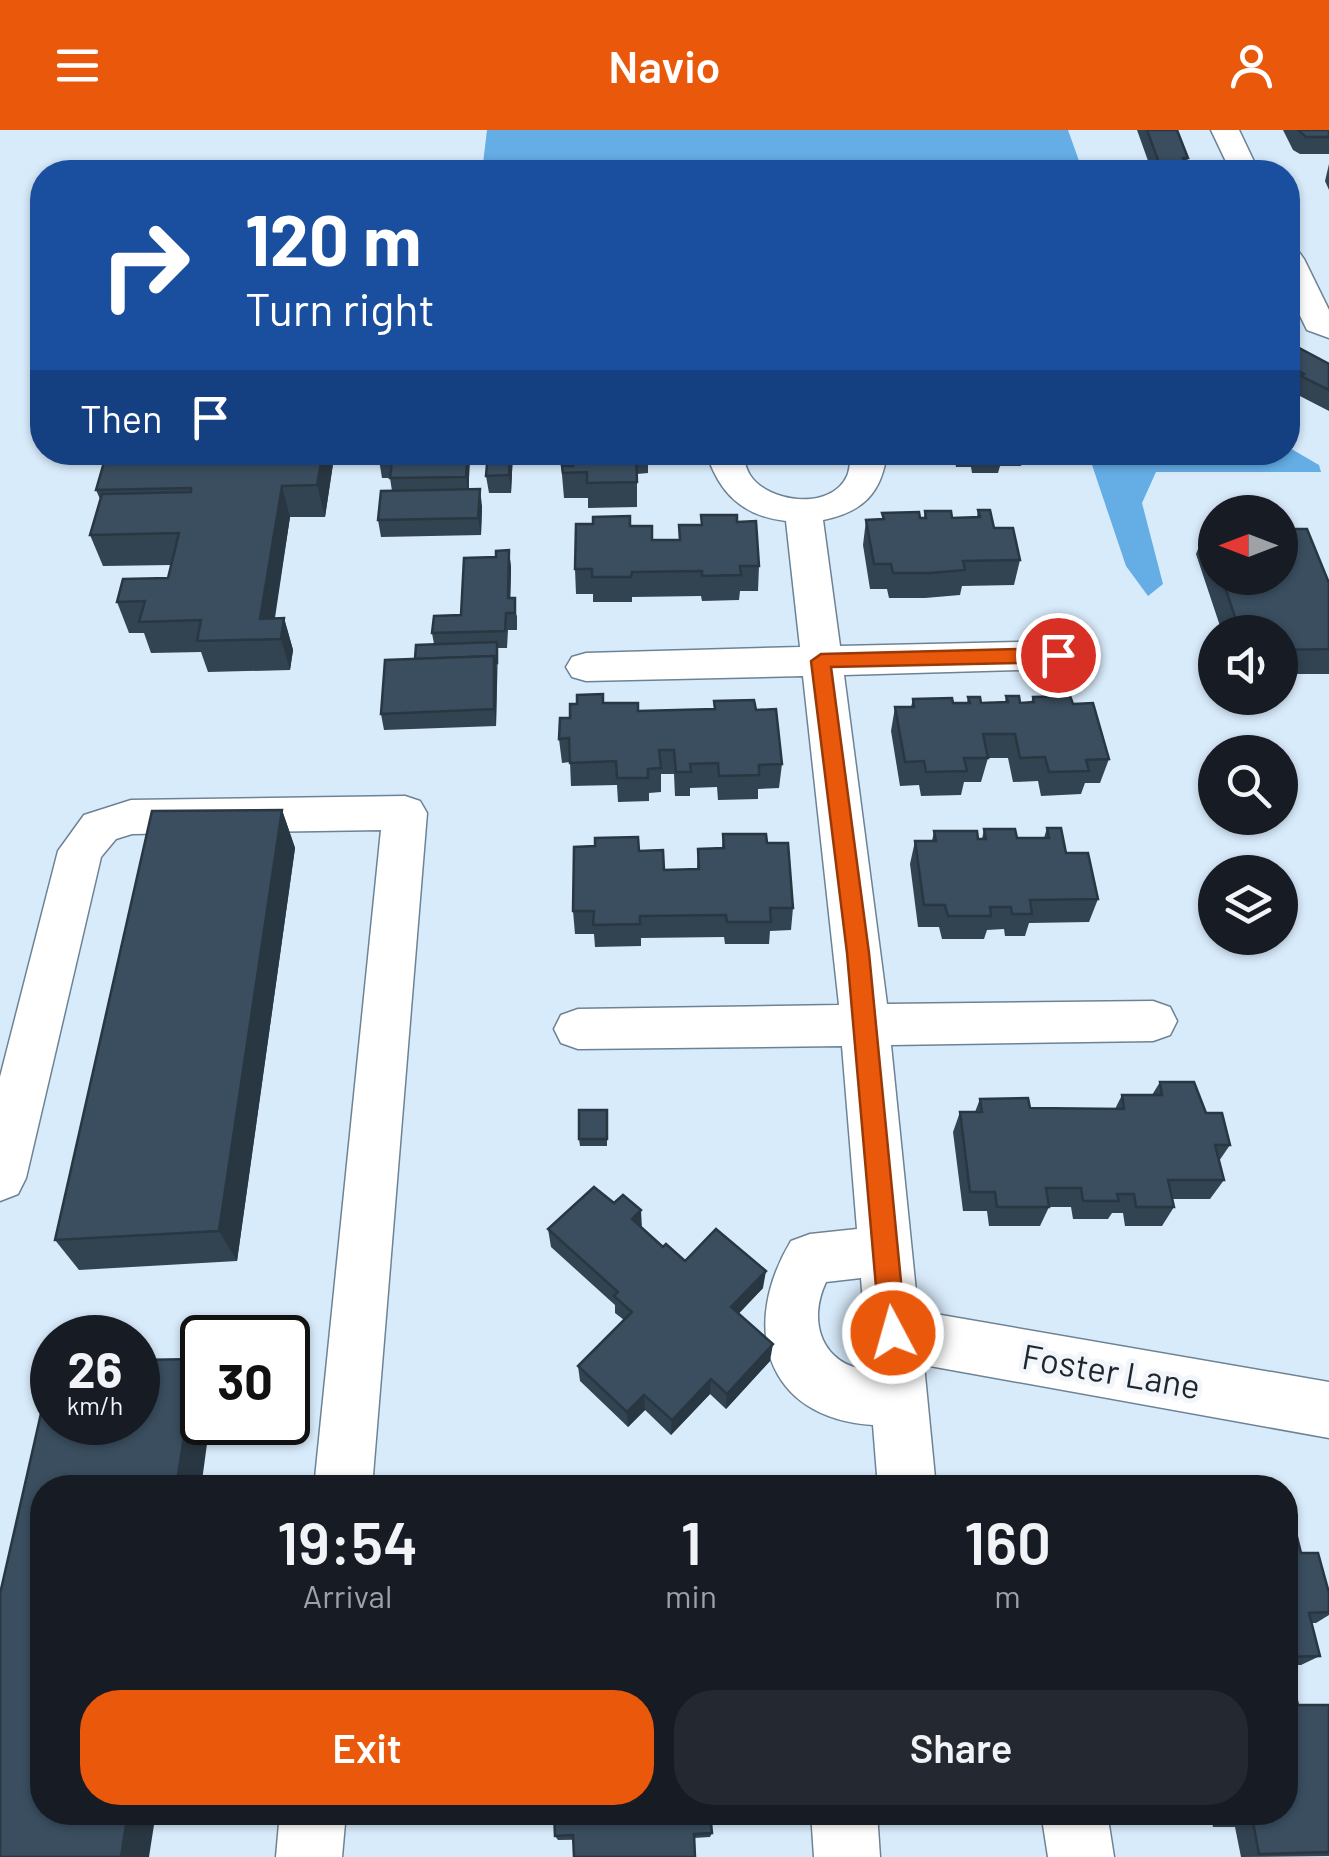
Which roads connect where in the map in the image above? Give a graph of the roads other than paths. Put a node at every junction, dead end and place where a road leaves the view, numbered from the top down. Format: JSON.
{"nodes":[{"id":1,"x":1225,"y":130,"type":"edge"},
{"id":2,"x":1240,"y":160,"type":"edge"},
{"id":3,"x":1300,"y":284,"type":"edge"},
{"id":4,"x":1329,"y":328,"type":"edge"},
{"id":5,"x":727,"y":465,"type":"edge"},
{"id":6,"x":869,"y":465,"type":"edge"},
{"id":7,"x":803,"y":512,"type":"junction"},
{"id":8,"x":1058,"y":655,"type":"dead end"},
{"id":9,"x":821,"y":661,"type":"junction"},
{"id":10,"x":586,"y":667,"type":"dead end"},
{"id":11,"x":1153,"y":1021,"type":"dead end"},
{"id":12,"x":864,"y":1025,"type":"junction"},
{"id":13,"x":578,"y":1029,"type":"dead end"},
{"id":14,"x":0,"y":1178,"type":"edge"},
{"id":15,"x":885,"y":1251,"type":"junction"},
{"id":16,"x":893,"y":1333,"type":"junction"},
{"id":17,"x":899,"y":1398,"type":"junction"},
{"id":18,"x":1329,"y":1410,"type":"edge"},
{"id":19,"x":344,"y":1475,"type":"edge"},
{"id":20,"x":907,"y":1475,"type":"edge"},
{"id":21,"x":312,"y":1825,"type":"edge"},
{"id":22,"x":845,"y":1825,"type":"edge"},
{"id":23,"x":1076,"y":1825,"type":"edge"},
{"id":24,"x":309,"y":1857,"type":"edge"},
{"id":25,"x":847,"y":1857,"type":"edge"},
{"id":26,"x":1080,"y":1857,"type":"edge"}],
"edges":[{"from":1,"to":2,"type":"street"},
{"from":3,"to":4,"type":"street"},
{"from":5,"to":7,"type":"street"},
{"from":6,"to":7,"type":"street"},
{"from":7,"to":9,"type":"street"},
{"from":8,"to":9,"type":"street"},
{"from":9,"to":10,"type":"street"},
{"from":9,"to":12,"type":"street"},
{"from":11,"to":12,"type":"street"},
{"from":12,"to":13,"type":"street"},
{"from":12,"to":15,"type":"street"},
{"from":14,"to":19,"type":"street"},
{"from":15,"to":16,"type":"street"},
{"from":15,"to":17,"type":"street"},
{"from":16,"to":17,"type":"street"},
{"from":16,"to":18,"type":"street","name":"Foster Lane"},
{"from":17,"to":20,"type":"street"},
{"from":21,"to":24,"type":"street"},
{"from":22,"to":25,"type":"street"},
{"from":23,"to":26,"type":"street"}]}
